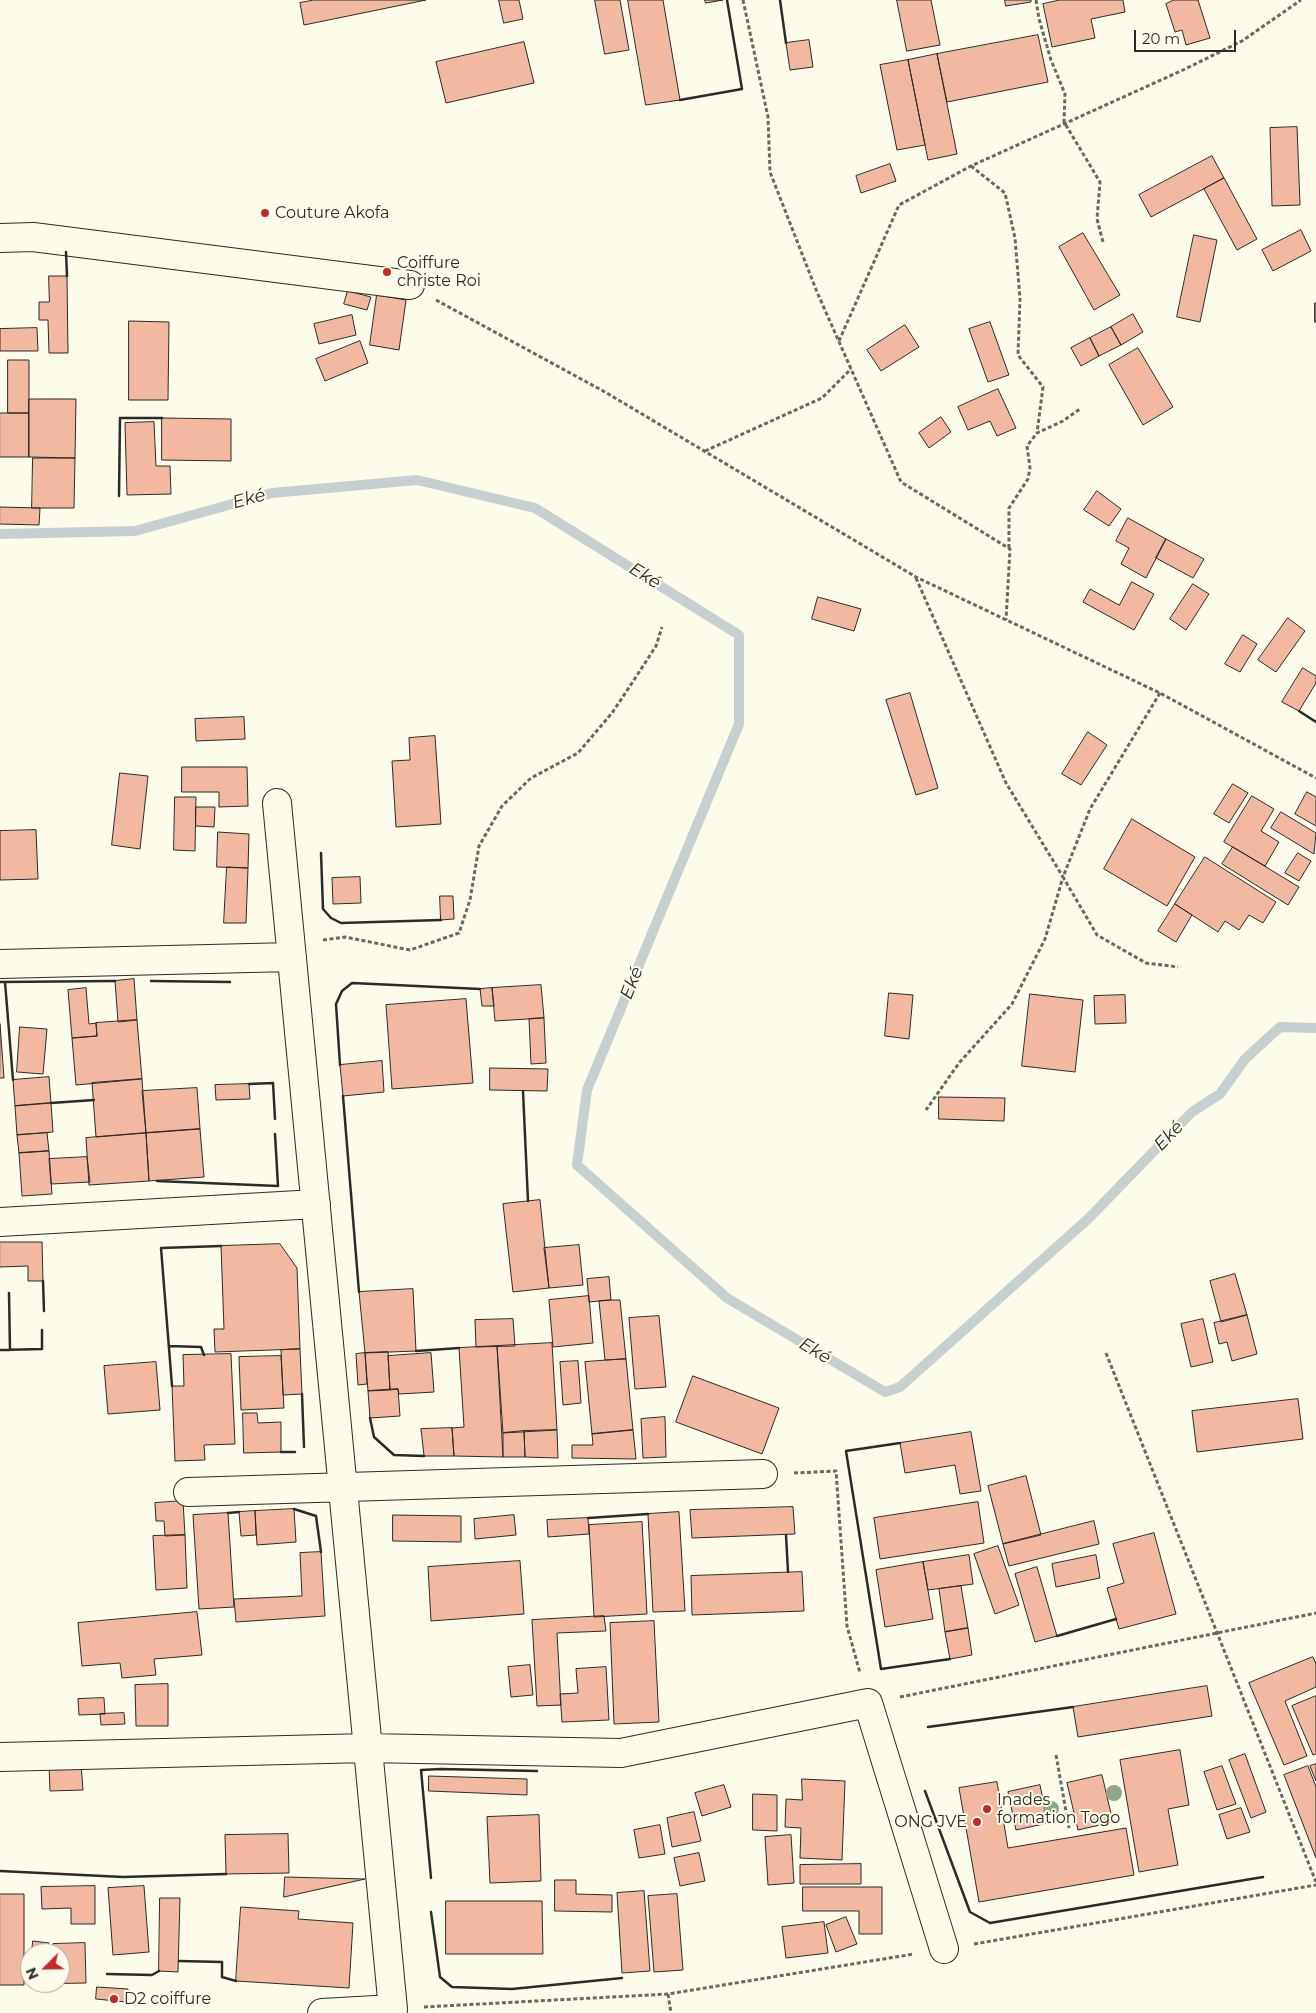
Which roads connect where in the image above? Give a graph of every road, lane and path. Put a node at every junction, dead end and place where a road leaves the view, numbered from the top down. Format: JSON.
{"nodes":[{"id":1,"x":743,"y":0,"type":"edge"},
{"id":2,"x":1036,"y":0,"type":"edge"},
{"id":3,"x":1301,"y":0,"type":"edge"},
{"id":4,"x":1064,"y":122,"type":"junction"},
{"id":5,"x":971,"y":166,"type":"junction"},
{"id":6,"x":0,"y":238,"type":"edge"},
{"id":7,"x":1103,"y":242,"type":"dead end"},
{"id":8,"x":410,"y":285,"type":"joint"},
{"id":9,"x":839,"y":342,"type":"junction"},
{"id":10,"x":851,"y":369,"type":"junction"},
{"id":11,"x":1080,"y":409,"type":"dead end"},
{"id":12,"x":1037,"y":432,"type":"junction"},
{"id":13,"x":705,"y":452,"type":"junction"},
{"id":14,"x":1010,"y":549,"type":"junction"},
{"id":15,"x":916,"y":577,"type":"junction"},
{"id":16,"x":1006,"y":620,"type":"junction"},
{"id":17,"x":662,"y":627,"type":"dead end"},
{"id":18,"x":1160,"y":693,"type":"junction"},
{"id":19,"x":1316,"y":778,"type":"edge"},
{"id":20,"x":277,"y":803,"type":"dead end"},
{"id":21,"x":1063,"y":877,"type":"junction"},
{"id":22,"x":292,"y":957,"type":"junction"},
{"id":23,"x":0,"y":964,"type":"edge"},
{"id":24,"x":1178,"y":967,"type":"dead end"},
{"id":25,"x":926,"y":1110,"type":"dead end"},
{"id":26,"x":316,"y":1204,"type":"junction"},
{"id":27,"x":0,"y":1222,"type":"edge"},
{"id":28,"x":1106,"y":1353,"type":"dead end"},
{"id":29,"x":763,"y":1474,"type":"joint"},
{"id":30,"x":343,"y":1487,"type":"junction"},
{"id":31,"x":188,"y":1492,"type":"dead end"},
{"id":32,"x":1316,"y":1613,"type":"edge"},
{"id":33,"x":1217,"y":1633,"type":"junction"},
{"id":34,"x":868,"y":1703,"type":"junction"},
{"id":35,"x":368,"y":1748,"type":"junction"},
{"id":36,"x":1056,"y":1755,"type":"dead end"},
{"id":37,"x":0,"y":1756,"type":"edge"},
{"id":38,"x":1069,"y":1828,"type":"dead end"},
{"id":39,"x":1316,"y":1883,"type":"edge"},
{"id":40,"x":944,"y":1949,"type":"junction"},
{"id":41,"x":668,"y":1994,"type":"junction"},
{"id":42,"x":393,"y":2009,"type":"junction"},
{"id":43,"x":322,"y":2013,"type":"edge"},
{"id":44,"x":671,"y":2013,"type":"edge"}],
"edges":[{"from":1,"to":9,"type":"path"},
{"from":2,"to":4,"type":"path"},
{"from":3,"to":4,"type":"path"},
{"from":4,"to":5,"type":"path"},
{"from":4,"to":7,"type":"path"},
{"from":5,"to":9,"type":"path"},
{"from":5,"to":12,"type":"path"},
{"from":6,"to":8,"type":"street"},
{"from":8,"to":13,"type":"path"},
{"from":9,"to":10,"type":"path"},
{"from":10,"to":13,"type":"path"},
{"from":10,"to":14,"type":"path"},
{"from":11,"to":12,"type":"path"},
{"from":12,"to":14,"type":"path"},
{"from":13,"to":15,"type":"path"},
{"from":14,"to":16,"type":"path"},
{"from":15,"to":16,"type":"path"},
{"from":15,"to":21,"type":"path"},
{"from":16,"to":18,"type":"path"},
{"from":17,"to":22,"type":"path"},
{"from":18,"to":19,"type":"path"},
{"from":18,"to":21,"type":"path"},
{"from":20,"to":22,"type":"street"},
{"from":21,"to":24,"type":"path"},
{"from":21,"to":25,"type":"path"},
{"from":22,"to":23,"type":"street"},
{"from":22,"to":26,"type":"street"},
{"from":26,"to":27,"type":"street"},
{"from":26,"to":30,"type":"street"},
{"from":28,"to":33,"type":"path"},
{"from":29,"to":30,"type":"street"},
{"from":29,"to":34,"type":"path"},
{"from":30,"to":31,"type":"street"},
{"from":30,"to":35,"type":"street"},
{"from":32,"to":33,"type":"path"},
{"from":33,"to":34,"type":"path"},
{"from":33,"to":39,"type":"path"},
{"from":34,"to":35,"type":"street"},
{"from":34,"to":40,"type":"street"},
{"from":35,"to":37,"type":"street"},
{"from":35,"to":42,"type":"street"},
{"from":36,"to":38,"type":"path"},
{"from":39,"to":40,"type":"path"},
{"from":40,"to":41,"type":"path"},
{"from":41,"to":42,"type":"path"},
{"from":41,"to":44,"type":"path"},
{"from":42,"to":43,"type":"street"}]}
